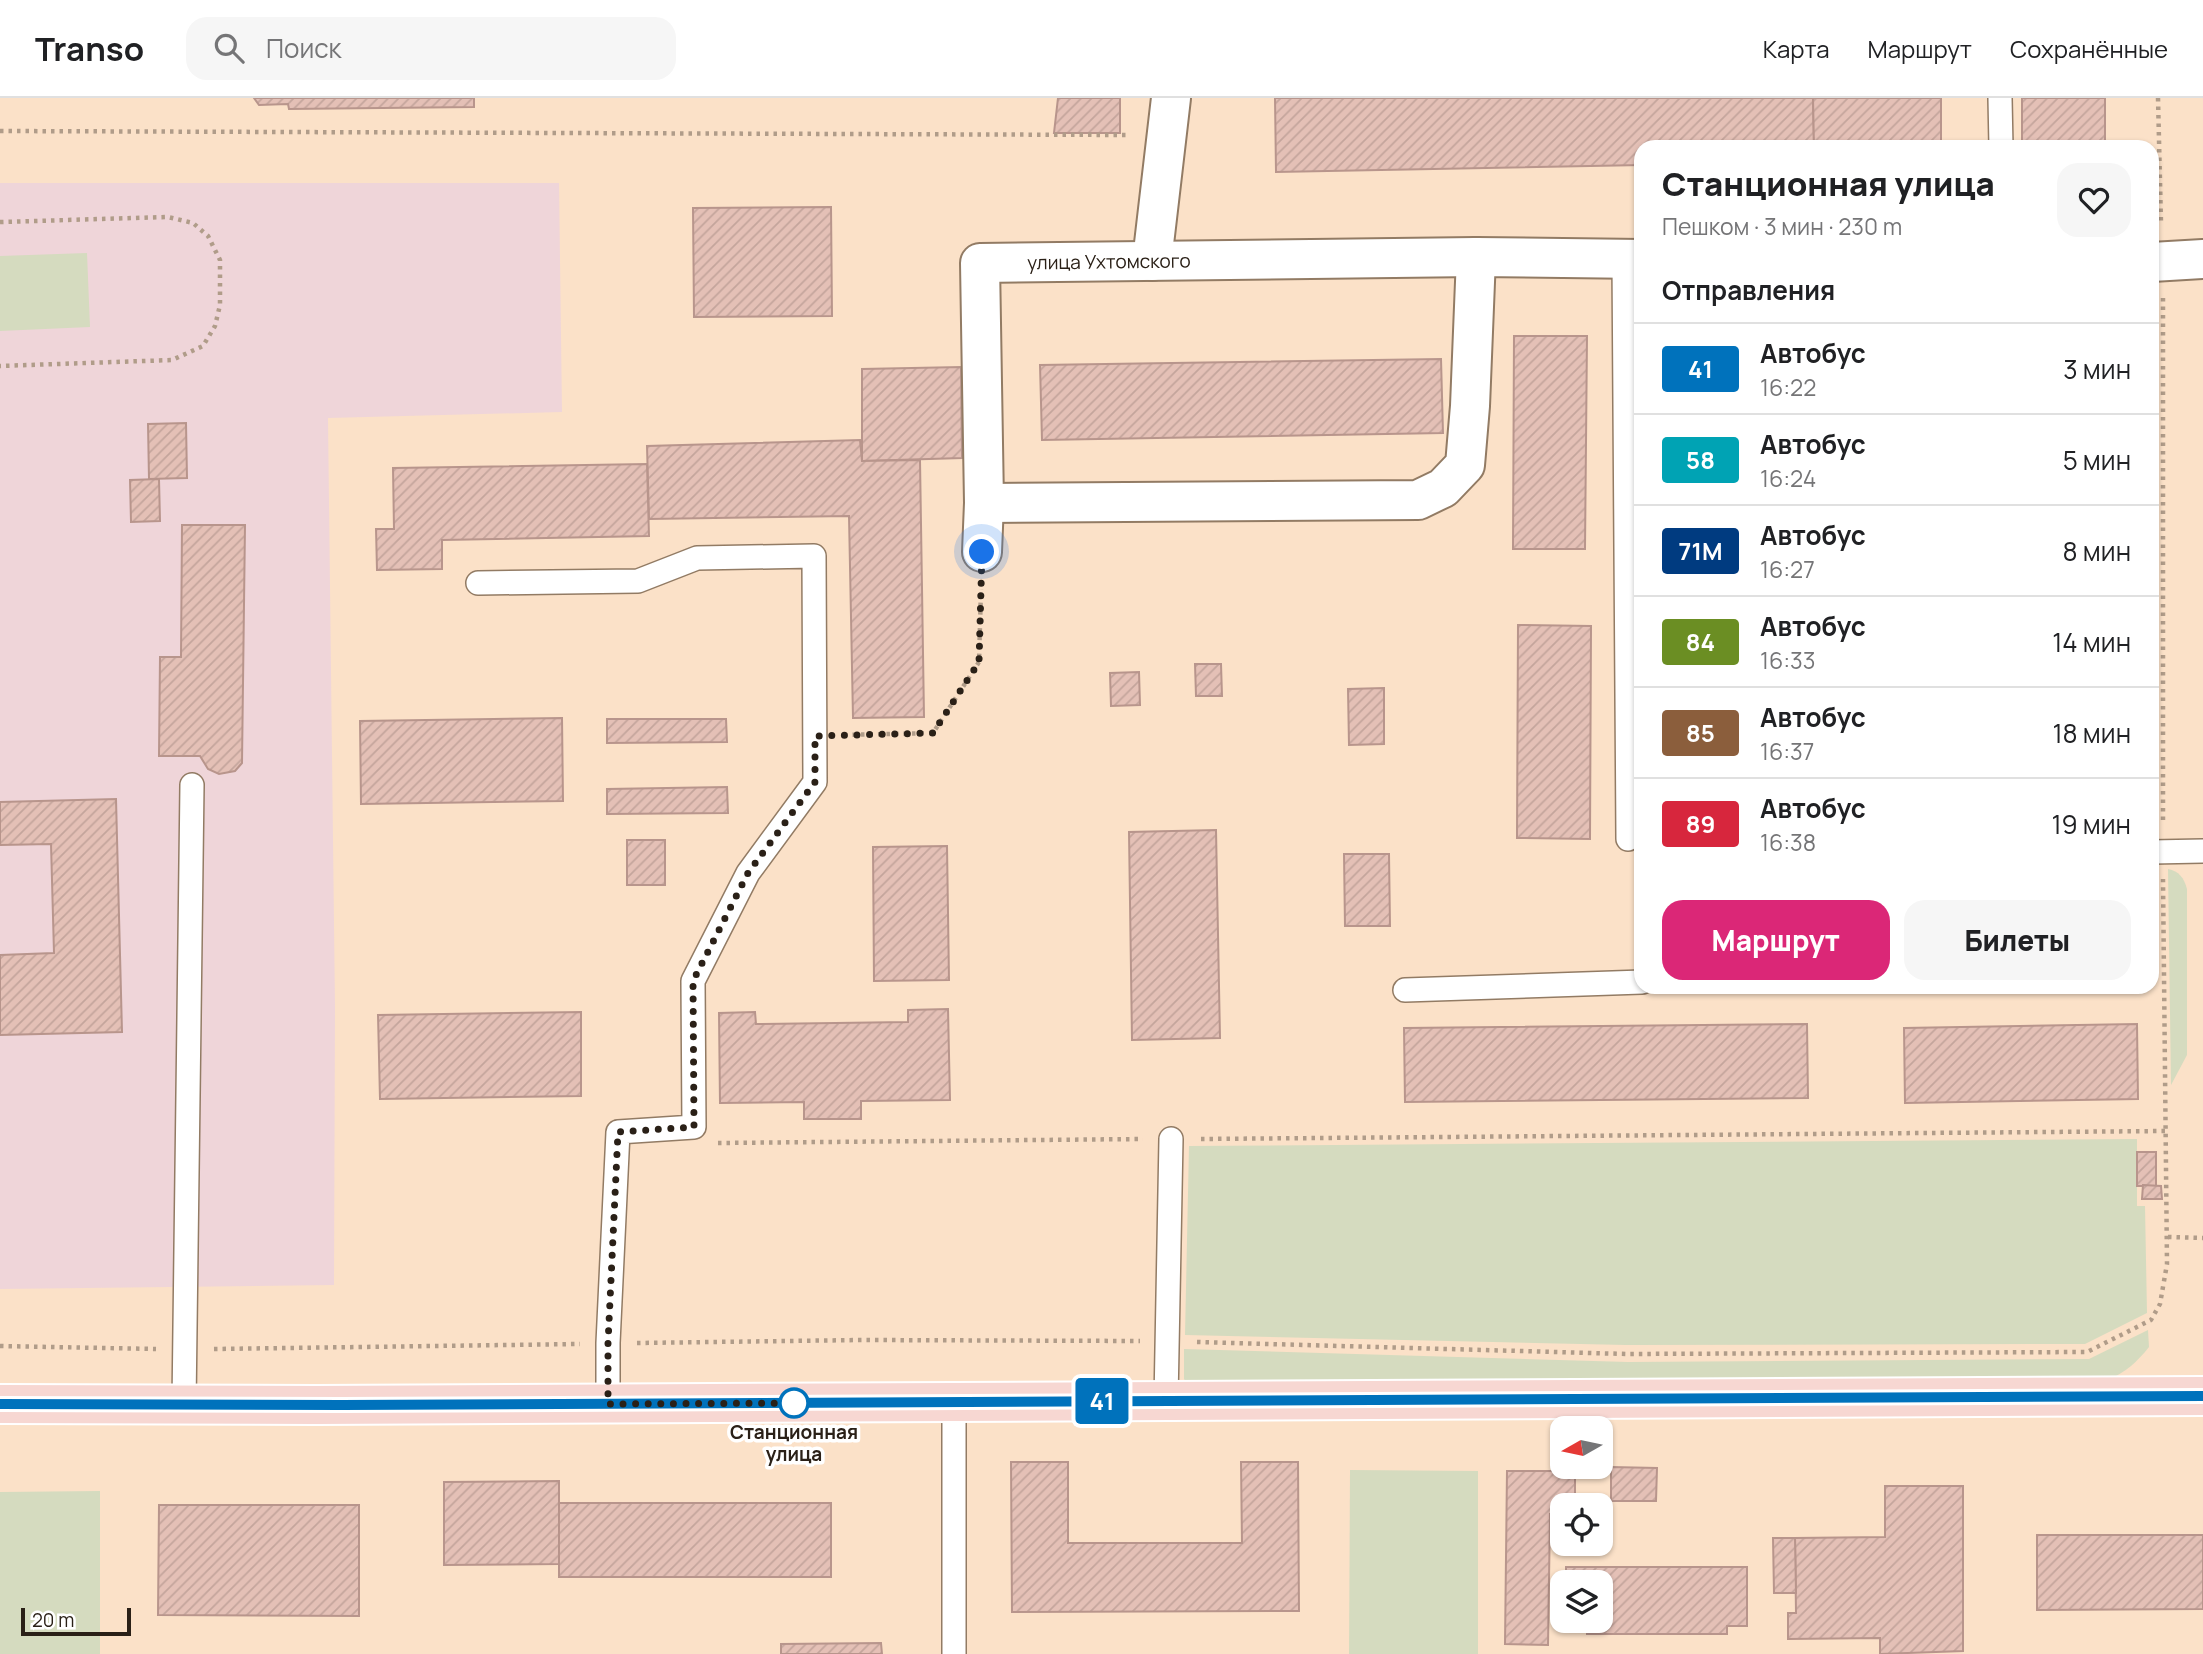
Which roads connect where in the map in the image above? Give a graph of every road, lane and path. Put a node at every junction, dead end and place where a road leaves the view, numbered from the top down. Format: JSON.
{"nodes":[{"id":1,"x":1171,"y":98,"type":"edge"},
{"id":2,"x":2000,"y":98,"type":"edge"},
{"id":3,"x":2158,"y":98,"type":"edge"},
{"id":4,"x":0,"y":131,"type":"edge"},
{"id":5,"x":1168,"y":135,"type":"junction"},
{"id":6,"x":2001,"y":140,"type":"edge"},
{"id":7,"x":2158,"y":140,"type":"edge"},
{"id":8,"x":0,"y":222,"type":"edge"},
{"id":9,"x":1476,"y":257,"type":"junction"},
{"id":10,"x":1633,"y":259,"type":"edge"},
{"id":11,"x":2203,"y":259,"type":"edge"},
{"id":12,"x":1152,"y":261,"type":"junction"},
{"id":13,"x":2159,"y":262,"type":"edge"},
{"id":14,"x":0,"y":366,"type":"edge"},
{"id":15,"x":984,"y":503,"type":"junction"},
{"id":16,"x":982,"y":552,"type":"joint"},
{"id":17,"x":478,"y":583,"type":"dead end"},
{"id":18,"x":815,"y":736,"type":"junction"},
{"id":19,"x":192,"y":785,"type":"dead end"},
{"id":20,"x":1628,"y":839,"type":"dead end"},
{"id":21,"x":2203,"y":851,"type":"edge"},
{"id":22,"x":2159,"y":852,"type":"edge"},
{"id":23,"x":2159,"y":887,"type":"edge"},
{"id":24,"x":1634,"y":982,"type":"edge"},
{"id":25,"x":1405,"y":990,"type":"dead end"},
{"id":26,"x":2166,"y":1131,"type":"junction"},
{"id":27,"x":1171,"y":1139,"type":"junction"},
{"id":28,"x":708,"y":1143,"type":"dead end"},
{"id":29,"x":2168,"y":1237,"type":"junction"},
{"id":30,"x":2203,"y":1238,"type":"edge"},
{"id":31,"x":1167,"y":1342,"type":"junction"},
{"id":32,"x":608,"y":1343,"type":"junction"},
{"id":33,"x":0,"y":1346,"type":"edge"},
{"id":34,"x":184,"y":1349,"type":"junction"},
{"id":35,"x":2203,"y":1396,"type":"edge"},
{"id":36,"x":1166,"y":1401,"type":"junction"},
{"id":37,"x":954,"y":1402,"type":"junction"},
{"id":38,"x":0,"y":1404,"type":"edge"},
{"id":39,"x":608,"y":1404,"type":"junction"},
{"id":40,"x":184,"y":1405,"type":"junction"},
{"id":41,"x":954,"y":1654,"type":"edge"}],
"edges":[{"from":1,"to":5,"type":"street"},
{"from":2,"to":6,"type":"lane"},
{"from":3,"to":7,"type":"path"},
{"from":4,"to":5,"type":"path"},
{"from":5,"to":12,"type":"street"},
{"from":8,"to":14,"type":"path"},
{"from":9,"to":10,"type":"street","name":"улица Ухтомского"},
{"from":9,"to":12,"type":"street","name":"улица Ухтомского"},
{"from":9,"to":15,"type":"street"},
{"from":10,"to":20,"type":"lane"},
{"from":11,"to":13,"type":"street"},
{"from":12,"to":15,"type":"street","name":"улица Ухтомского"},
{"from":15,"to":16,"type":"street","name":"улица Ухтомского"},
{"from":16,"to":18,"type":"path"},
{"from":17,"to":18,"type":"lane"},
{"from":18,"to":32,"type":"lane"},
{"from":19,"to":34,"type":"lane"},
{"from":21,"to":22,"type":"lane"},
{"from":23,"to":26,"type":"path"},
{"from":24,"to":25,"type":"lane"},
{"from":26,"to":27,"type":"path"},
{"from":26,"to":29,"type":"path"},
{"from":27,"to":28,"type":"path"},
{"from":27,"to":31,"type":"lane"},
{"from":29,"to":30,"type":"path"},
{"from":29,"to":31,"type":"path"},
{"from":31,"to":32,"type":"path"},
{"from":31,"to":36,"type":"lane"},
{"from":32,"to":34,"type":"path"},
{"from":32,"to":39,"type":"lane"},
{"from":33,"to":34,"type":"path"},
{"from":34,"to":40,"type":"lane"},
{"from":35,"to":36,"type":"main road"},
{"from":36,"to":37,"type":"main road"},
{"from":37,"to":39,"type":"main road"},
{"from":37,"to":41,"type":"lane"},
{"from":38,"to":40,"type":"main road"},
{"from":39,"to":40,"type":"main road"}]}
